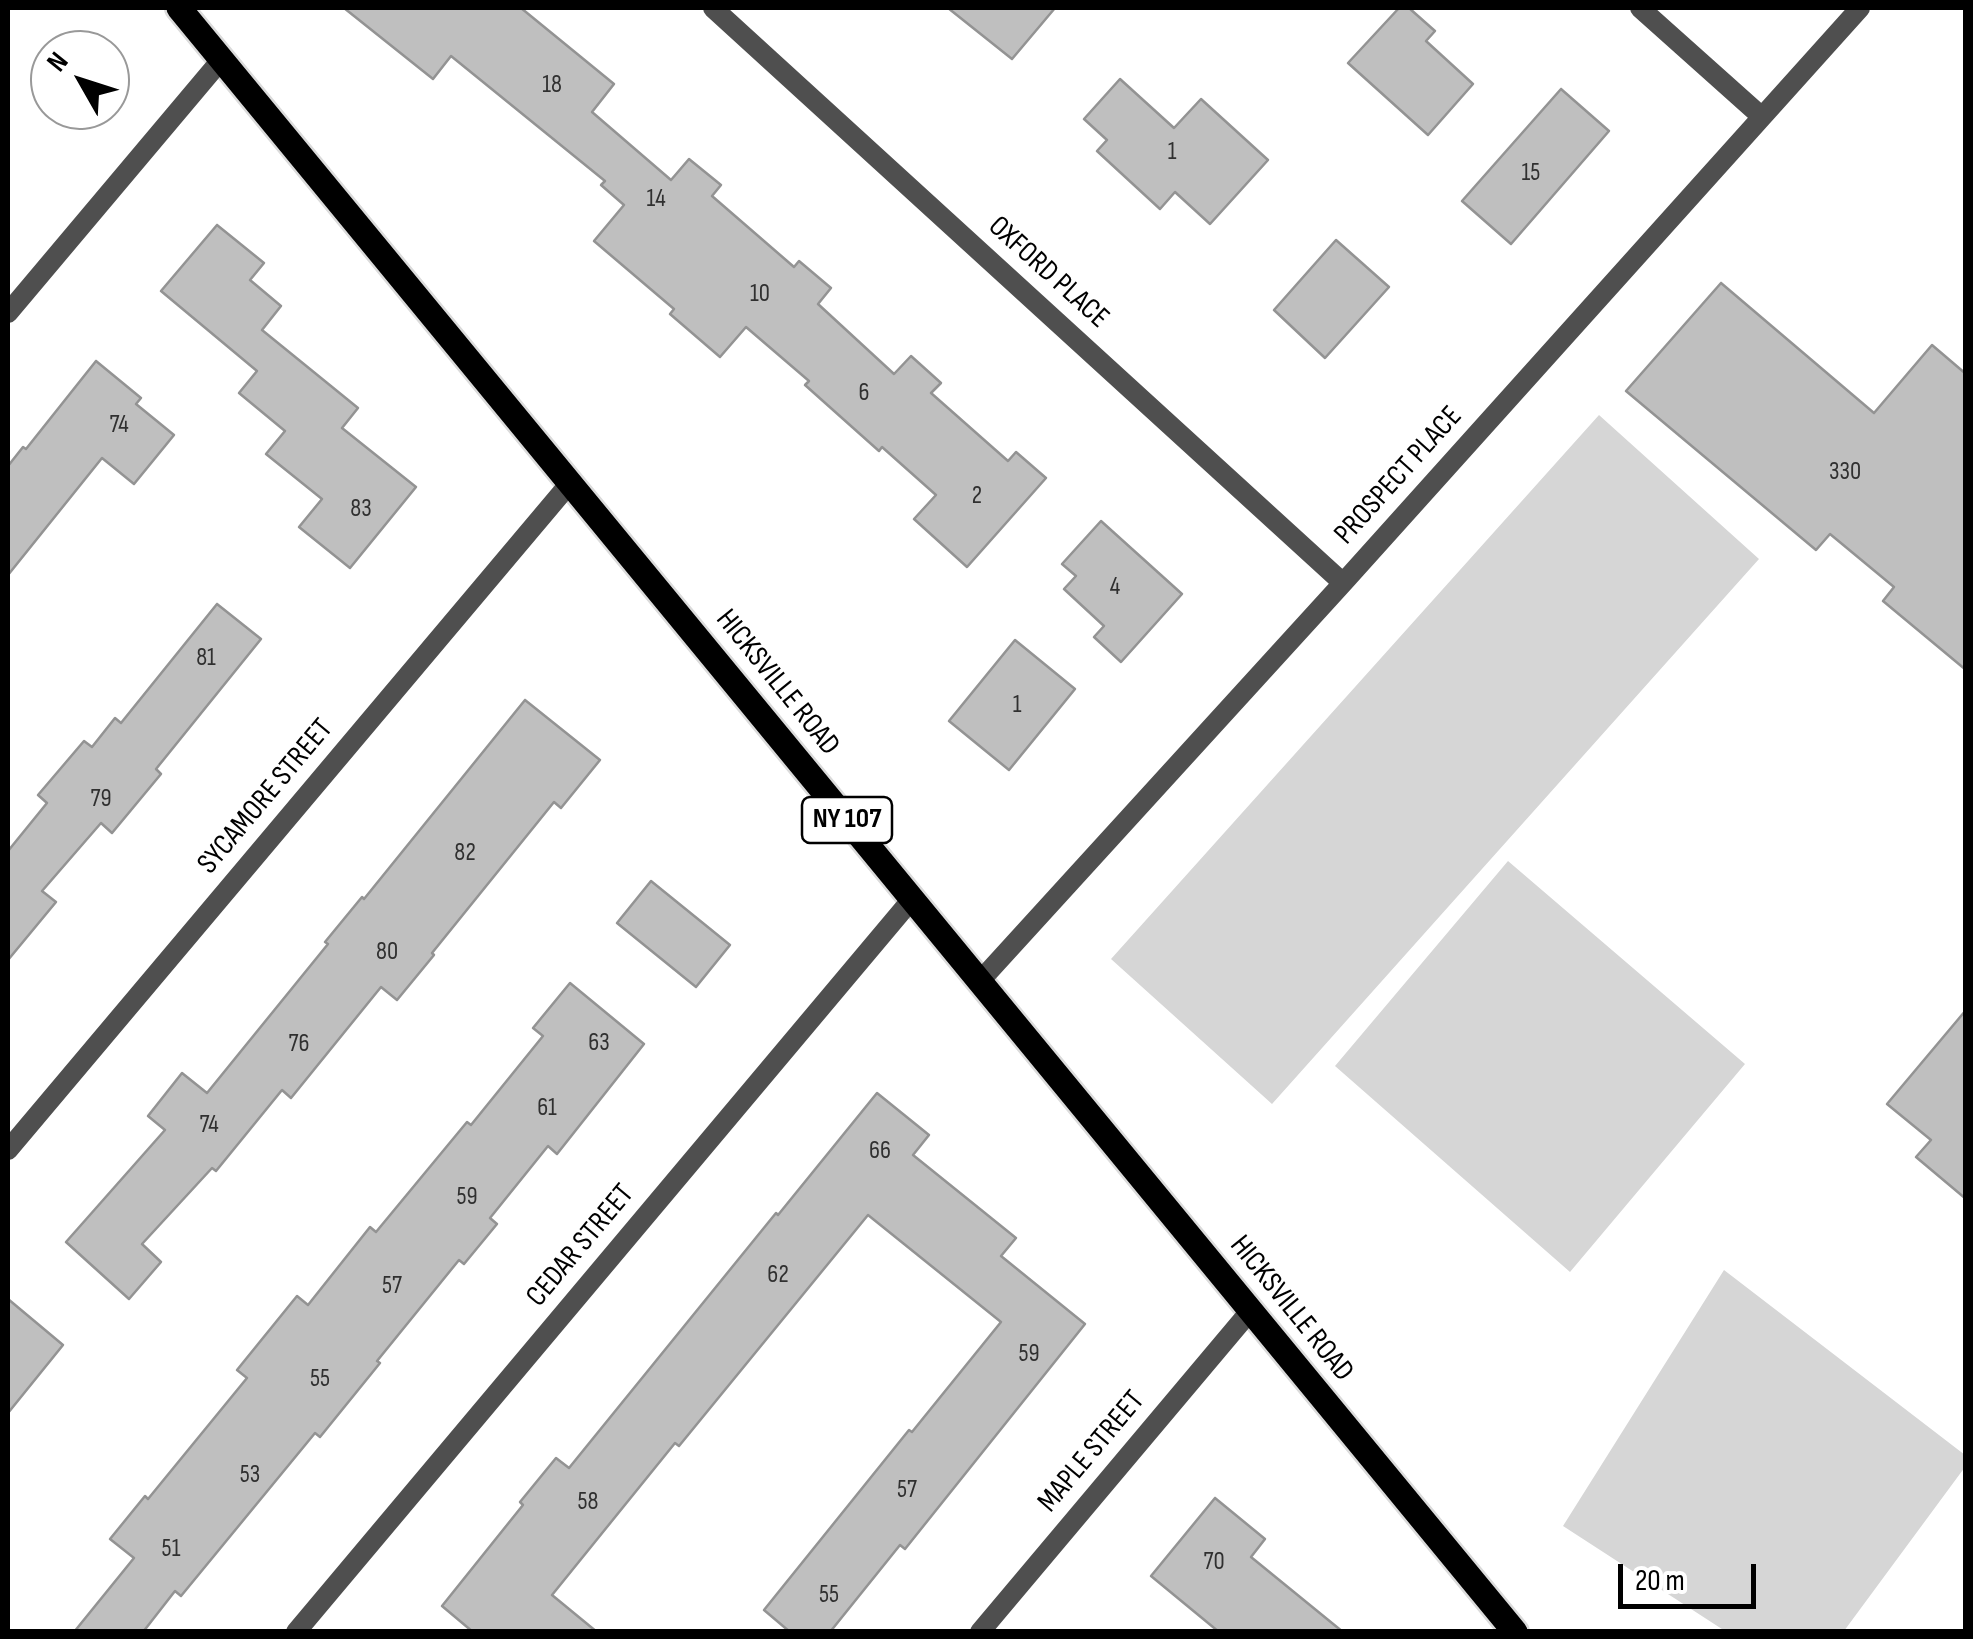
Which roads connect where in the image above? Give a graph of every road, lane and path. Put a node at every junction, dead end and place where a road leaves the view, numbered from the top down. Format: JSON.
{"nodes":[{"id":1,"x":180,"y":8,"type":"edge"},
{"id":2,"x":713,"y":8,"type":"edge"},
{"id":3,"x":1640,"y":8,"type":"edge"},
{"id":4,"x":1860,"y":8,"type":"edge"},
{"id":5,"x":221,"y":60,"type":"junction"},
{"id":6,"x":1762,"y":117,"type":"junction"},
{"id":7,"x":8,"y":312,"type":"edge"},
{"id":8,"x":570,"y":484,"type":"junction"},
{"id":9,"x":1343,"y":583,"type":"junction"},
{"id":10,"x":912,"y":899,"type":"junction"},
{"id":11,"x":980,"y":981,"type":"junction"},
{"id":12,"x":8,"y":1150,"type":"edge"},
{"id":13,"x":1251,"y":1310,"type":"junction"},
{"id":14,"x":296,"y":1632,"type":"edge"},
{"id":15,"x":980,"y":1632,"type":"edge"},
{"id":16,"x":1515,"y":1632,"type":"edge"}],
"edges":[{"from":1,"to":5,"type":"main road","name":"HICKSVILLE ROAD","number":"NY 107"},
{"from":2,"to":9,"type":"street","name":"OXFORD PLACE"},
{"from":3,"to":6,"type":"street"},
{"from":4,"to":6,"type":"street","name":"PROSPECT PLACE"},
{"from":5,"to":7,"type":"street"},
{"from":5,"to":8,"type":"main road","name":"HICKSVILLE ROAD","number":"NY 107"},
{"from":6,"to":9,"type":"street","name":"PROSPECT PLACE"},
{"from":8,"to":10,"type":"main road","name":"HICKSVILLE ROAD","number":"NY 107"},
{"from":8,"to":12,"type":"street","name":"SYCAMORE STREET"},
{"from":9,"to":11,"type":"street","name":"PROSPECT PLACE"},
{"from":10,"to":11,"type":"main road","name":"HICKSVILLE ROAD","number":"NY 107"},
{"from":10,"to":14,"type":"street","name":"CEDAR STREET"},
{"from":11,"to":13,"type":"main road","name":"HICKSVILLE ROAD","number":"NY 107"},
{"from":13,"to":15,"type":"street","name":"MAPLE STREET"},
{"from":13,"to":16,"type":"main road","name":"HICKSVILLE ROAD","number":"NY 107"}]}
